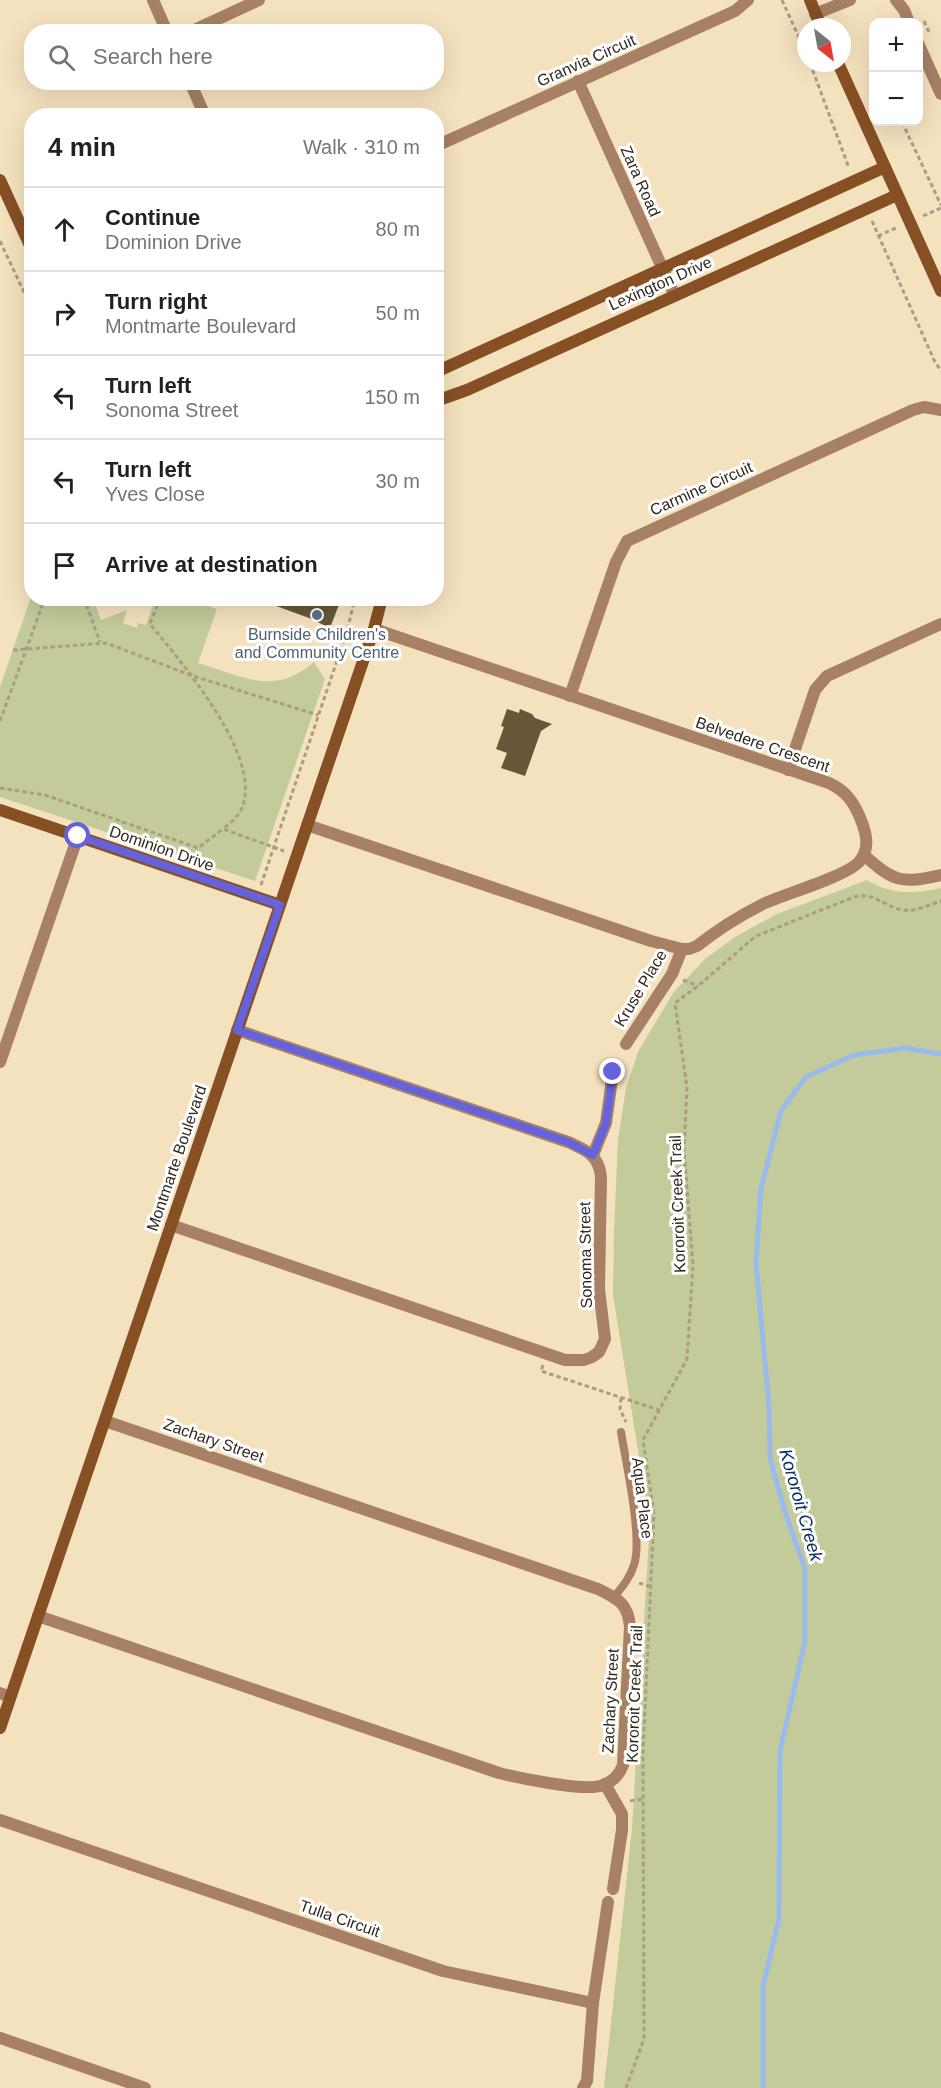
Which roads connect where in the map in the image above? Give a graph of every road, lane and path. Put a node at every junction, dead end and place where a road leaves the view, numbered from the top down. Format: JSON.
{"nodes":[{"id":1,"x":153,"y":0,"type":"edge"},
{"id":2,"x":259,"y":0,"type":"edge"},
{"id":3,"x":748,"y":0,"type":"edge"},
{"id":4,"x":782,"y":0,"type":"edge"},
{"id":5,"x":810,"y":0,"type":"edge"},
{"id":6,"x":850,"y":0,"type":"edge"},
{"id":7,"x":896,"y":0,"type":"edge"},
{"id":8,"x":815,"y":14,"type":"junction"},
{"id":9,"x":817,"y":18,"type":"edge"},
{"id":10,"x":907,"y":18,"type":"edge"},
{"id":11,"x":923,"y":19,"type":"dead end"},
{"id":12,"x":164,"y":24,"type":"edge"},
{"id":13,"x":207,"y":24,"type":"edge"},
{"id":14,"x":797,"y":33,"type":"edge"},
{"id":15,"x":932,"y":39,"type":"dead end"},
{"id":16,"x":923,"y":54,"type":"edge"},
{"id":17,"x":813,"y":72,"type":"edge"},
{"id":18,"x":842,"y":72,"type":"edge"},
{"id":19,"x":578,"y":81,"type":"junction"},
{"id":20,"x":194,"y":90,"type":"edge"},
{"id":21,"x":941,"y":94,"type":"edge"},
{"id":22,"x":201,"y":108,"type":"edge"},
{"id":23,"x":904,"y":126,"type":"edge"},
{"id":24,"x":444,"y":142,"type":"edge"},
{"id":25,"x":885,"y":167,"type":"junction"},
{"id":26,"x":0,"y":180,"type":"edge"},
{"id":27,"x":855,"y":181,"type":"junction"},
{"id":28,"x":897,"y":195,"type":"junction"},
{"id":29,"x":941,"y":206,"type":"edge"},
{"id":30,"x":866,"y":209,"type":"junction"},
{"id":31,"x":24,"y":232,"type":"edge"},
{"id":32,"x":0,"y":241,"type":"edge"},
{"id":33,"x":662,"y":269,"type":"junction"},
{"id":34,"x":941,"y":291,"type":"edge"},
{"id":35,"x":24,"y":292,"type":"edge"},
{"id":36,"x":674,"y":294,"type":"junction"},
{"id":37,"x":444,"y":368,"type":"edge"},
{"id":38,"x":941,"y":371,"type":"edge"},
{"id":39,"x":444,"y":398,"type":"edge"},
{"id":40,"x":941,"y":411,"type":"edge"},
{"id":41,"x":42,"y":606,"type":"edge"},
{"id":42,"x":87,"y":606,"type":"edge"},
{"id":43,"x":157,"y":606,"type":"edge"},
{"id":44,"x":353,"y":606,"type":"edge"},
{"id":45,"x":380,"y":606,"type":"edge"},
{"id":46,"x":941,"y":624,"type":"edge"},
{"id":47,"x":374,"y":629,"type":"junction"},
{"id":48,"x":100,"y":642,"type":"junction"},
{"id":49,"x":26,"y":649,"type":"junction"},
{"id":50,"x":13,"y":650,"type":"dead end"},
{"id":51,"x":193,"y":676,"type":"junction"},
{"id":52,"x":570,"y":696,"type":"junction"},
{"id":53,"x":318,"y":715,"type":"junction"},
{"id":54,"x":0,"y":721,"type":"edge"},
{"id":55,"x":788,"y":770,"type":"junction"},
{"id":56,"x":0,"y":788,"type":"edge"},
{"id":57,"x":0,"y":810,"type":"edge"},
{"id":58,"x":307,"y":825,"type":"junction"},
{"id":59,"x":224,"y":829,"type":"junction"},
{"id":60,"x":78,"y":836,"type":"junction"},
{"id":61,"x":273,"y":847,"type":"junction"},
{"id":62,"x":864,"y":855,"type":"junction"},
{"id":63,"x":296,"y":856,"type":"junction"},
{"id":64,"x":941,"y":875,"type":"edge"},
{"id":65,"x":257,"y":898,"type":"junction"},
{"id":66,"x":941,"y":901,"type":"edge"},
{"id":67,"x":280,"y":905,"type":"junction"},
{"id":68,"x":682,"y":949,"type":"junction"},
{"id":69,"x":237,"y":1030,"type":"junction"},
{"id":70,"x":626,"y":1044,"type":"dead end"},
{"id":71,"x":0,"y":1062,"type":"edge"},
{"id":72,"x":613,"y":1072,"type":"dead end"},
{"id":73,"x":593,"y":1155,"type":"junction"},
{"id":74,"x":171,"y":1225,"type":"junction"},
{"id":75,"x":546,"y":1354,"type":"junction"},
{"id":76,"x":621,"y":1398,"type":"junction"},
{"id":77,"x":659,"y":1410,"type":"junction"},
{"id":78,"x":105,"y":1421,"type":"junction"},
{"id":79,"x":621,"y":1432,"type":"joint"},
{"id":80,"x":614,"y":1597,"type":"junction"},
{"id":81,"x":38,"y":1616,"type":"junction"},
{"id":82,"x":5,"y":1695,"type":"edge"},
{"id":83,"x":0,"y":1728,"type":"edge"},
{"id":84,"x":605,"y":1784,"type":"junction"},
{"id":85,"x":0,"y":1820,"type":"edge"},
{"id":86,"x":613,"y":1889,"type":"dead end"},
{"id":87,"x":608,"y":1902,"type":"dead end"},
{"id":88,"x":593,"y":2003,"type":"junction"},
{"id":89,"x":0,"y":2038,"type":"edge"},
{"id":90,"x":145,"y":2088,"type":"edge"},
{"id":91,"x":583,"y":2088,"type":"edge"},
{"id":92,"x":626,"y":2088,"type":"edge"}],
"edges":[{"from":1,"to":12,"type":"street"},
{"from":2,"to":13,"type":"street"},
{"from":3,"to":19,"type":"street","name":"Granvia Circuit"},
{"from":4,"to":14,"type":"path"},
{"from":5,"to":8,"type":"street"},
{"from":6,"to":8,"type":"street"},
{"from":7,"to":10,"type":"street"},
{"from":8,"to":9,"type":"street"},
{"from":11,"to":15,"type":"path"},
{"from":16,"to":21,"type":"street"},
{"from":17,"to":27,"type":"path"},
{"from":18,"to":25,"type":"street"},
{"from":19,"to":24,"type":"street","name":"Granvia Circuit"},
{"from":19,"to":33,"type":"street","name":"Zara Road"},
{"from":20,"to":22,"type":"street"},
{"from":23,"to":29,"type":"path"},
{"from":25,"to":27,"type":"street","name":"Lexington Drive"},
{"from":25,"to":28,"type":"street"},
{"from":26,"to":31,"type":"street"},
{"from":27,"to":33,"type":"street","name":"Lexington Drive"},
{"from":28,"to":30,"type":"street","name":"Lexington Drive"},
{"from":28,"to":34,"type":"street"},
{"from":30,"to":36,"type":"street","name":"Lexington Drive"},
{"from":30,"to":38,"type":"path"},
{"from":32,"to":35,"type":"path"},
{"from":33,"to":36,"type":"street","name":"Zara Road"},
{"from":33,"to":37,"type":"street","name":"Lexington Drive"},
{"from":36,"to":39,"type":"street","name":"Lexington Drive"},
{"from":40,"to":52,"type":"street","name":"Carmine Circuit"},
{"from":41,"to":49,"type":"path"},
{"from":42,"to":48,"type":"path"},
{"from":43,"to":51,"type":"path"},
{"from":44,"to":53,"type":"path"},
{"from":45,"to":47,"type":"street","name":"Montmarte Boulevard"},
{"from":46,"to":55,"type":"street"},
{"from":47,"to":52,"type":"street","name":"Belvedere Crescent"},
{"from":47,"to":58,"type":"street","name":"Montmarte Boulevard"},
{"from":48,"to":49,"type":"path"},
{"from":48,"to":51,"type":"path"},
{"from":49,"to":50,"type":"path"},
{"from":49,"to":54,"type":"path"},
{"from":51,"to":53,"type":"path"},
{"from":51,"to":59,"type":"path"},
{"from":52,"to":55,"type":"street","name":"Belvedere Crescent"},
{"from":53,"to":61,"type":"path"},
{"from":55,"to":62,"type":"street","name":"Belvedere Crescent"},
{"from":56,"to":59,"type":"path"},
{"from":57,"to":60,"type":"street","name":"Dominion Drive"},
{"from":58,"to":63,"type":"street","name":"Montmarte Boulevard"},
{"from":58,"to":68,"type":"street"},
{"from":59,"to":61,"type":"path"},
{"from":60,"to":65,"type":"street","name":"Dominion Drive"},
{"from":60,"to":71,"type":"street"},
{"from":61,"to":63,"type":"path"},
{"from":61,"to":65,"type":"path"},
{"from":62,"to":64,"type":"street"},
{"from":62,"to":68,"type":"street"},
{"from":63,"to":67,"type":"street","name":"Montmarte Boulevard"},
{"from":65,"to":67,"type":"street","name":"Dominion Drive"},
{"from":66,"to":77,"type":"path","name":"Kororoit Creek Trail"},
{"from":67,"to":69,"type":"street","name":"Montmarte Boulevard"},
{"from":68,"to":70,"type":"street","name":"Kruse Place"},
{"from":69,"to":73,"type":"street"},
{"from":69,"to":74,"type":"street","name":"Montmarte Boulevard"},
{"from":72,"to":73,"type":"street"},
{"from":73,"to":75,"type":"street","name":"Sonoma Street"},
{"from":74,"to":75,"type":"street","name":"Sonoma Street"},
{"from":74,"to":78,"type":"street","name":"Montmarte Boulevard"},
{"from":75,"to":76,"type":"path"},
{"from":76,"to":77,"type":"path"},
{"from":76,"to":79,"type":"path"},
{"from":77,"to":92,"type":"path","name":"Kororoit Creek Trail"},
{"from":78,"to":80,"type":"street","name":"Zachary Street"},
{"from":78,"to":81,"type":"street","name":"Montmarte Boulevard"},
{"from":79,"to":80,"type":"lane","name":"Aqua Place"},
{"from":80,"to":84,"type":"street","name":"Zachary Street"},
{"from":81,"to":82,"type":"street","name":"Montmarte Boulevard"},
{"from":81,"to":84,"type":"street"},
{"from":82,"to":83,"type":"street","name":"Montmarte Boulevard"},
{"from":84,"to":86,"type":"street"},
{"from":85,"to":88,"type":"street","name":"Tulla Circuit"},
{"from":87,"to":88,"type":"street"},
{"from":88,"to":91,"type":"street"},
{"from":89,"to":90,"type":"street"}]}
